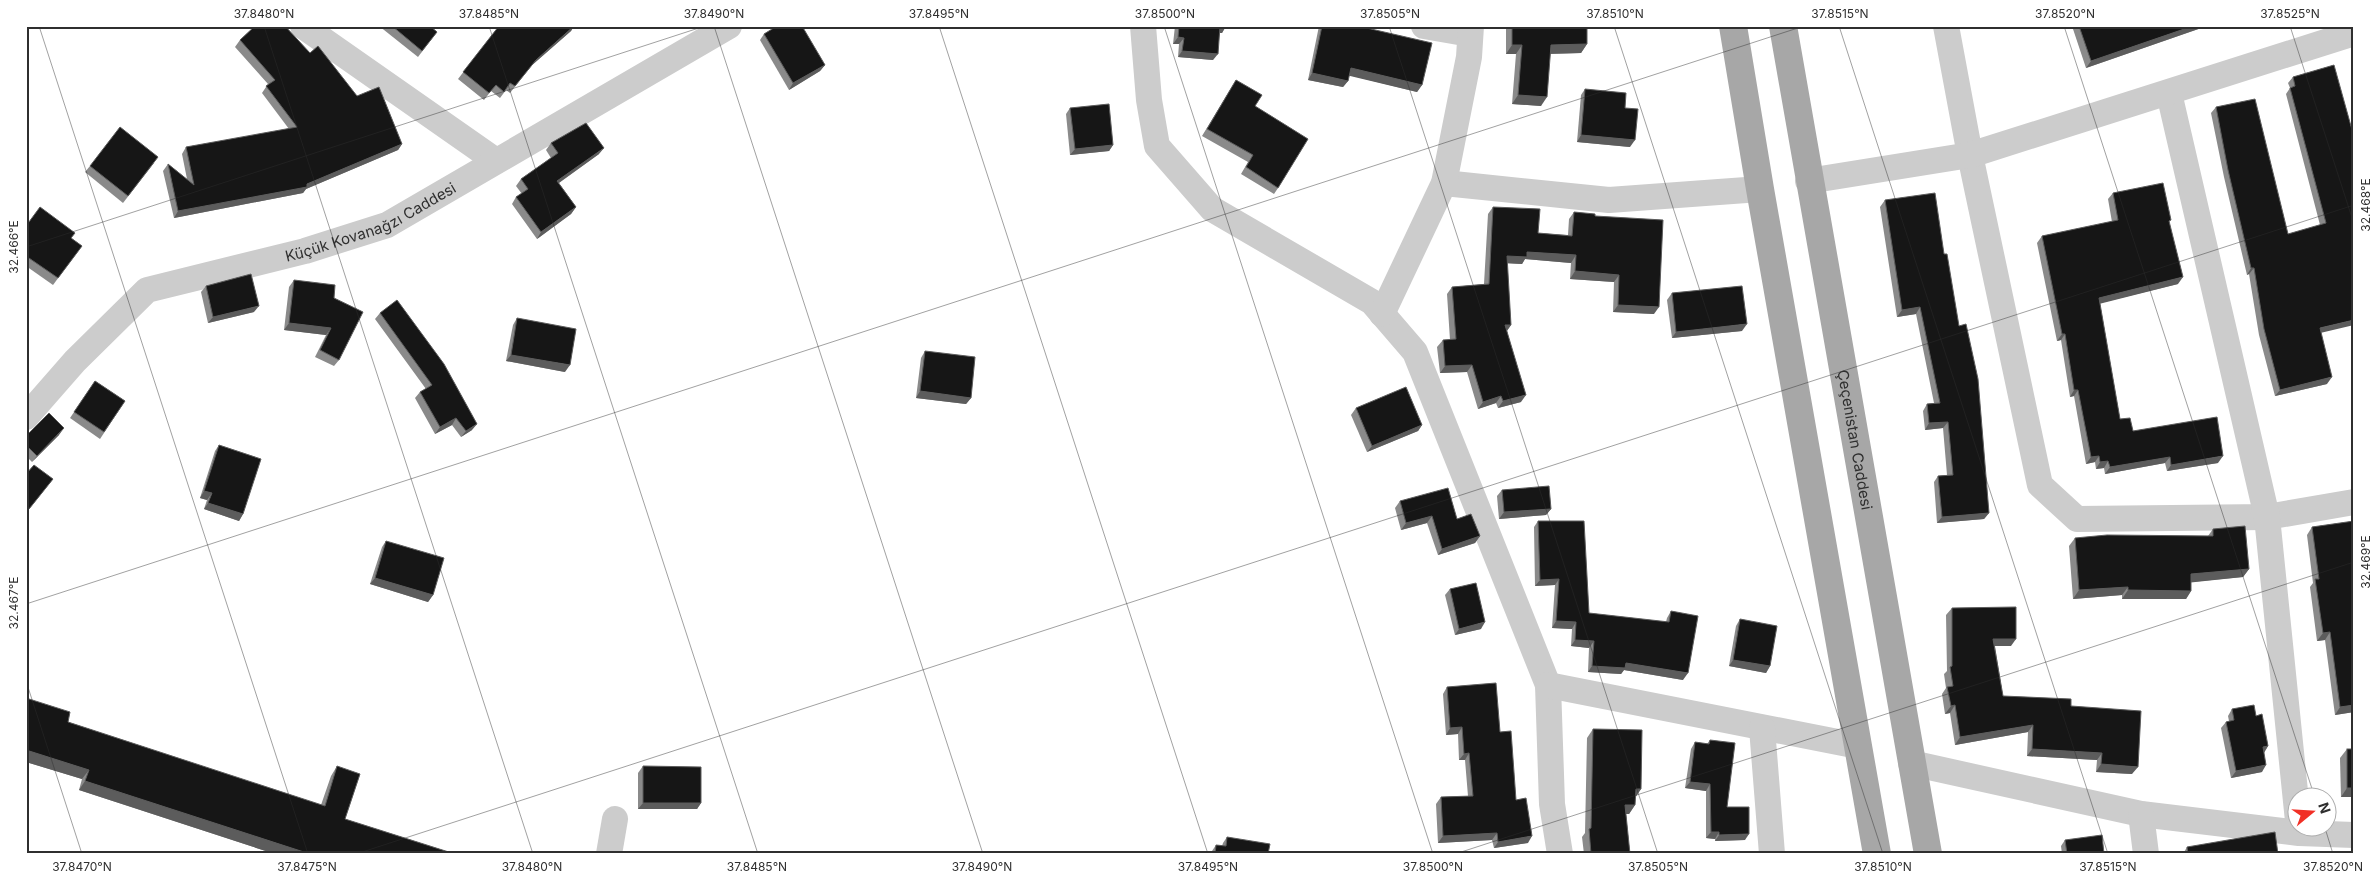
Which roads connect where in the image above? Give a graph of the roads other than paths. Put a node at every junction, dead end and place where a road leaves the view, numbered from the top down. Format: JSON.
{"nodes":[{"id":1,"x":302,"y":26,"type":"edge"},
{"id":2,"x":729,"y":26,"type":"edge"},
{"id":3,"x":1143,"y":26,"type":"edge"},
{"id":4,"x":1424,"y":26,"type":"edge"},
{"id":5,"x":1733,"y":26,"type":"edge"},
{"id":6,"x":1783,"y":26,"type":"edge"},
{"id":7,"x":1946,"y":26,"type":"edge"},
{"id":8,"x":1470,"y":30,"type":"edge"},
{"id":9,"x":2354,"y":33,"type":"edge"},
{"id":10,"x":2169,"y":93,"type":"junction"},
{"id":11,"x":1970,"y":155,"type":"junction"},
{"id":12,"x":496,"y":162,"type":"junction"},
{"id":13,"x":1808,"y":181,"type":"junction"},
{"id":14,"x":1444,"y":183,"type":"junction"},
{"id":15,"x":1760,"y":189,"type":"junction"},
{"id":16,"x":1382,"y":314,"type":"junction"},
{"id":17,"x":26,"y":417,"type":"edge"},
{"id":18,"x":2354,"y":502,"type":"edge"},
{"id":19,"x":2267,"y":517,"type":"junction"},
{"id":20,"x":1548,"y":685,"type":"junction"},
{"id":21,"x":1762,"y":728,"type":"junction"},
{"id":22,"x":1858,"y":746,"type":"junction"},
{"id":23,"x":1911,"y":763,"type":"junction"},
{"id":24,"x":2295,"y":788,"type":"edge"},
{"id":25,"x":2141,"y":814,"type":"junction"},
{"id":26,"x":616,"y":819,"type":"dead end"},
{"id":27,"x":2288,"y":832,"type":"edge"},
{"id":28,"x":2338,"y":835,"type":"edge"},
{"id":29,"x":2354,"y":835,"type":"edge"},
{"id":30,"x":609,"y":854,"type":"edge"},
{"id":31,"x":1560,"y":854,"type":"edge"},
{"id":32,"x":1772,"y":854,"type":"edge"},
{"id":33,"x":1877,"y":854,"type":"edge"},
{"id":34,"x":1928,"y":854,"type":"edge"},
{"id":35,"x":2146,"y":854,"type":"edge"}],
"edges":[{"from":1,"to":12,"type":"street"},
{"from":2,"to":12,"type":"street","name":"Küçük Kovanağzı Caddesi"},
{"from":3,"to":16,"type":"street"},
{"from":4,"to":8,"type":"street"},
{"from":5,"to":15,"type":"main road"},
{"from":6,"to":13,"type":"main road","name":"Çeçenistan Caddesi"},
{"from":7,"to":11,"type":"street"},
{"from":8,"to":14,"type":"street"},
{"from":9,"to":10,"type":"street"},
{"from":10,"to":11,"type":"street"},
{"from":10,"to":19,"type":"street"},
{"from":11,"to":13,"type":"street"},
{"from":11,"to":19,"type":"street"},
{"from":12,"to":17,"type":"street","name":"Küçük Kovanağzı Caddesi"},
{"from":13,"to":23,"type":"main road","name":"Çeçenistan Caddesi"},
{"from":14,"to":15,"type":"street"},
{"from":14,"to":16,"type":"street"},
{"from":15,"to":22,"type":"main road"},
{"from":16,"to":20,"type":"street"},
{"from":18,"to":19,"type":"street"},
{"from":19,"to":24,"type":"street"},
{"from":20,"to":21,"type":"street"},
{"from":20,"to":31,"type":"street"},
{"from":21,"to":22,"type":"street"},
{"from":21,"to":32,"type":"street"},
{"from":22,"to":33,"type":"main road"},
{"from":23,"to":25,"type":"street"},
{"from":23,"to":34,"type":"main road","name":"Çeçenistan Caddesi"},
{"from":25,"to":27,"type":"street"},
{"from":25,"to":35,"type":"street"},
{"from":26,"to":30,"type":"street"},
{"from":28,"to":29,"type":"street"}]}
